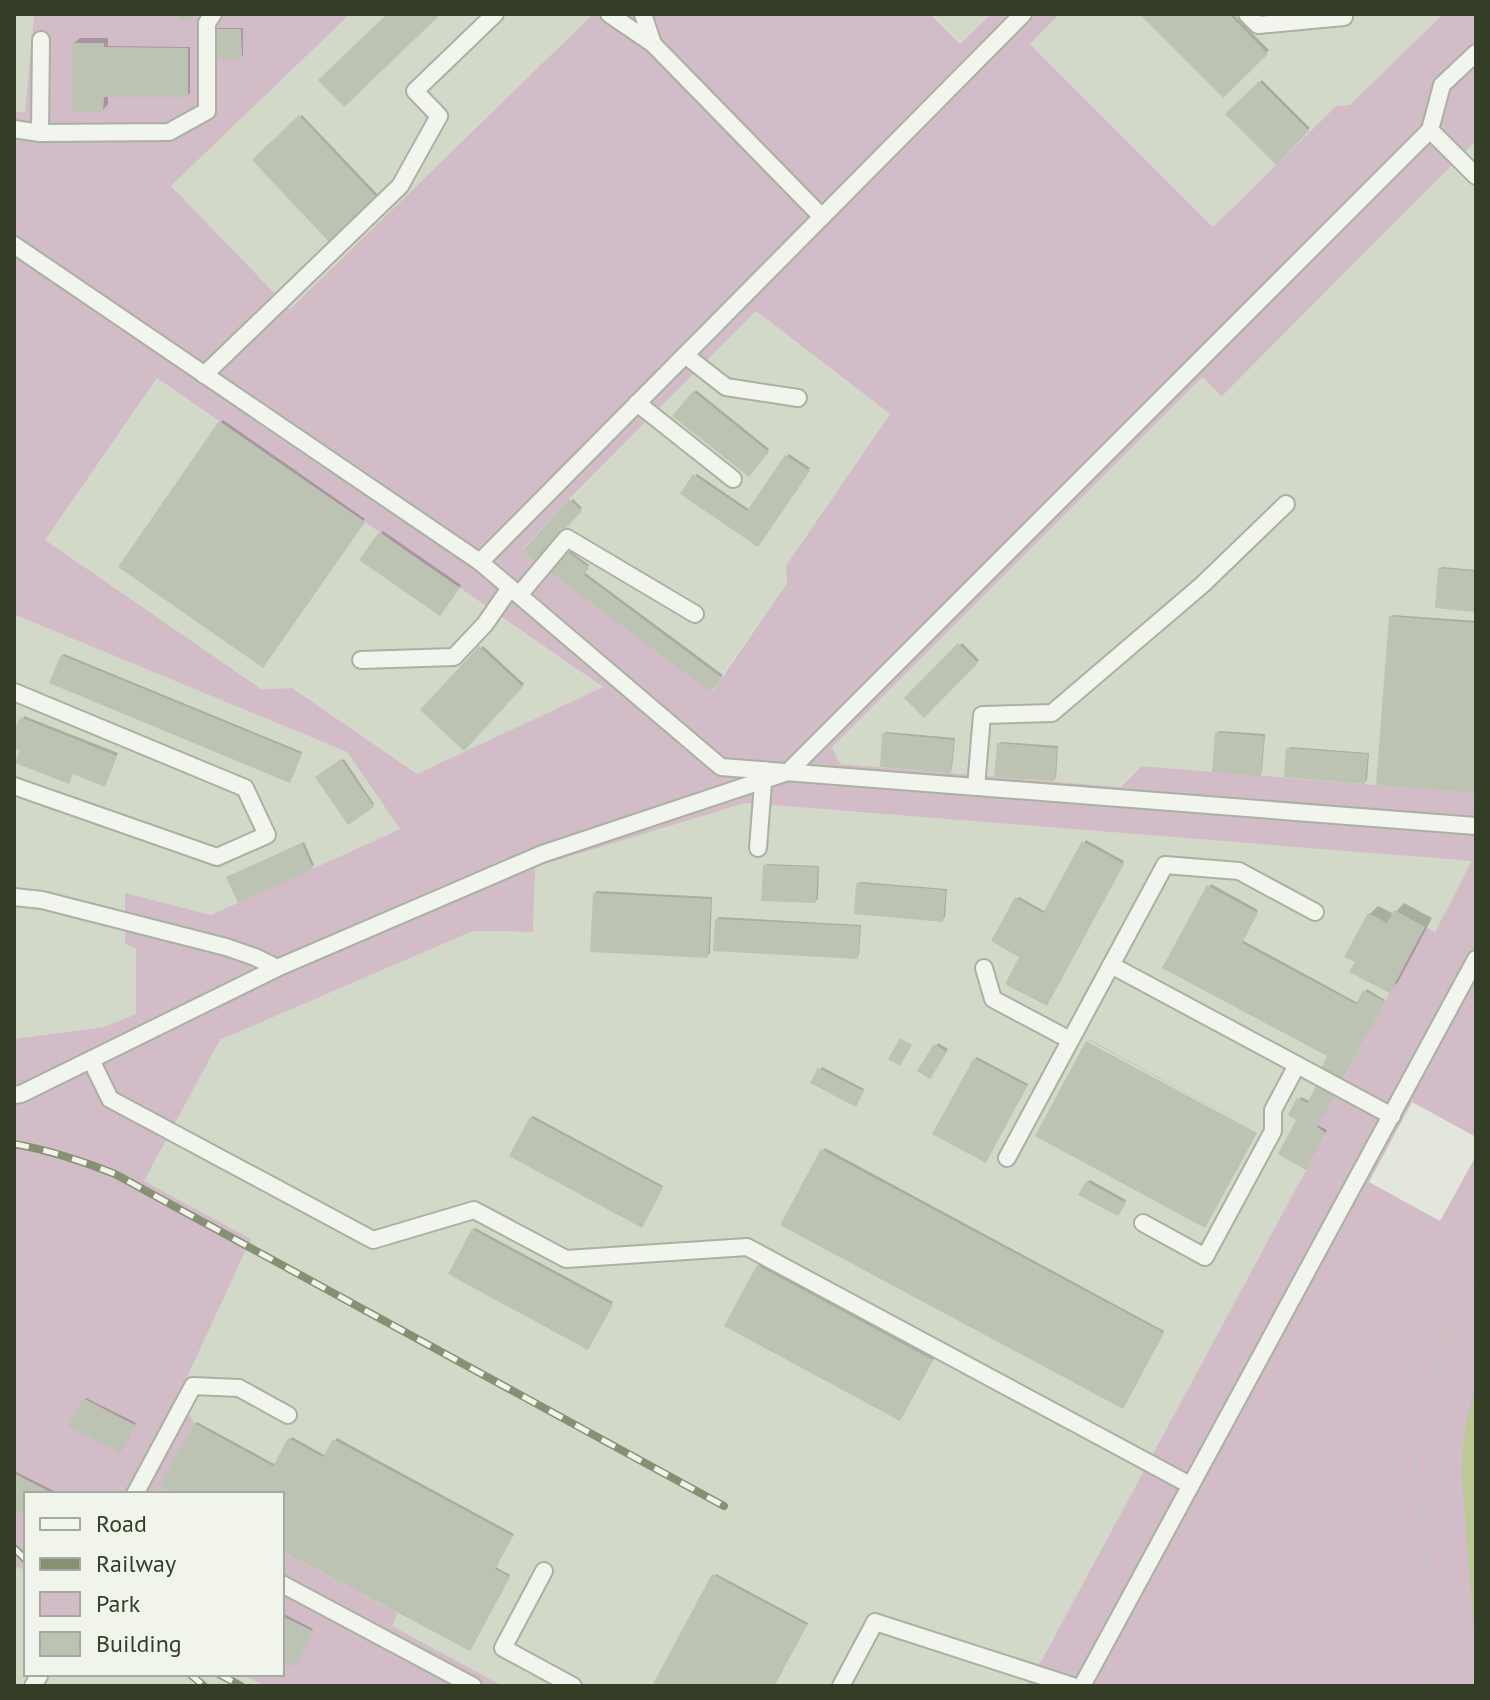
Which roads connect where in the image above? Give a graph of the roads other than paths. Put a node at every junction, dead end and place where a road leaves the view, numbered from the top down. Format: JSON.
{"nodes":[{"id":1,"x":213,"y":14,"type":"edge"},
{"id":2,"x":495,"y":14,"type":"edge"},
{"id":3,"x":609,"y":14,"type":"edge"},
{"id":4,"x":643,"y":14,"type":"edge"},
{"id":5,"x":1023,"y":14,"type":"edge"},
{"id":6,"x":1247,"y":14,"type":"edge"},
{"id":7,"x":1344,"y":17,"type":"dead end"},
{"id":8,"x":41,"y":40,"type":"dead end"},
{"id":9,"x":653,"y":44,"type":"junction"},
{"id":10,"x":1476,"y":53,"type":"edge"},
{"id":11,"x":14,"y":129,"type":"edge"},
{"id":12,"x":1430,"y":130,"type":"junction"},
{"id":13,"x":40,"y":133,"type":"junction"},
{"id":14,"x":1476,"y":176,"type":"edge"},
{"id":15,"x":822,"y":217,"type":"junction"},
{"id":16,"x":14,"y":245,"type":"edge"},
{"id":17,"x":685,"y":355,"type":"junction"},
{"id":18,"x":204,"y":375,"type":"junction"},
{"id":19,"x":798,"y":398,"type":"dead end"},
{"id":20,"x":637,"y":403,"type":"junction"},
{"id":21,"x":733,"y":479,"type":"dead end"},
{"id":22,"x":1286,"y":504,"type":"dead end"},
{"id":23,"x":480,"y":562,"type":"junction"},
{"id":24,"x":515,"y":591,"type":"junction"},
{"id":25,"x":695,"y":614,"type":"dead end"},
{"id":26,"x":361,"y":660,"type":"dead end"},
{"id":27,"x":14,"y":692,"type":"edge"},
{"id":28,"x":721,"y":767,"type":"junction"},
{"id":29,"x":788,"y":772,"type":"junction"},
{"id":30,"x":764,"y":775,"type":"junction"},
{"id":31,"x":14,"y":786,"type":"edge"},
{"id":32,"x":976,"y":787,"type":"junction"},
{"id":33,"x":719,"y":795,"type":"junction"},
{"id":34,"x":1476,"y":826,"type":"edge"},
{"id":35,"x":758,"y":848,"type":"dead end"},
{"id":36,"x":14,"y":897,"type":"edge"},
{"id":37,"x":1315,"y":912,"type":"dead end"},
{"id":38,"x":1476,"y":959,"type":"edge"},
{"id":39,"x":1111,"y":965,"type":"junction"},
{"id":40,"x":277,"y":968,"type":"junction"},
{"id":41,"x":984,"y":968,"type":"dead end"},
{"id":42,"x":1476,"y":982,"type":"edge"},
{"id":43,"x":1458,"y":995,"type":"junction"},
{"id":44,"x":1070,"y":1040,"type":"junction"},
{"id":45,"x":91,"y":1060,"type":"junction"},
{"id":46,"x":1297,"y":1065,"type":"junction"},
{"id":47,"x":14,"y":1095,"type":"edge"},
{"id":48,"x":1392,"y":1116,"type":"junction"},
{"id":49,"x":1007,"y":1158,"type":"dead end"},
{"id":50,"x":1143,"y":1223,"type":"dead end"},
{"id":51,"x":288,"y":1415,"type":"dead end"},
{"id":52,"x":1190,"y":1485,"type":"junction"},
{"id":53,"x":136,"y":1492,"type":"edge"},
{"id":54,"x":544,"y":1571,"type":"dead end"},
{"id":55,"x":284,"y":1585,"type":"edge"},
{"id":56,"x":473,"y":1686,"type":"edge"},
{"id":57,"x":573,"y":1686,"type":"edge"},
{"id":58,"x":841,"y":1686,"type":"edge"},
{"id":59,"x":1073,"y":1686,"type":"edge"},
{"id":60,"x":1082,"y":1686,"type":"edge"}],
"edges":[{"from":1,"to":13,"type":"street"},
{"from":2,"to":18,"type":"street"},
{"from":3,"to":9,"type":"street"},
{"from":4,"to":9,"type":"street"},
{"from":5,"to":15,"type":"street"},
{"from":6,"to":7,"type":"street"},
{"from":8,"to":13,"type":"street"},
{"from":9,"to":15,"type":"street"},
{"from":10,"to":12,"type":"street"},
{"from":11,"to":13,"type":"street"},
{"from":12,"to":14,"type":"street"},
{"from":12,"to":29,"type":"street"},
{"from":15,"to":17,"type":"street"},
{"from":16,"to":18,"type":"street"},
{"from":17,"to":19,"type":"street"},
{"from":17,"to":20,"type":"street"},
{"from":18,"to":23,"type":"street"},
{"from":20,"to":21,"type":"street"},
{"from":20,"to":23,"type":"street"},
{"from":22,"to":32,"type":"street"},
{"from":23,"to":24,"type":"street"},
{"from":24,"to":25,"type":"street"},
{"from":24,"to":26,"type":"street"},
{"from":24,"to":28,"type":"street"},
{"from":27,"to":31,"type":"street"},
{"from":28,"to":30,"type":"street"},
{"from":28,"to":33,"type":"street"},
{"from":29,"to":30,"type":"street"},
{"from":29,"to":32,"type":"street"},
{"from":30,"to":33,"type":"street"},
{"from":30,"to":35,"type":"street"},
{"from":32,"to":34,"type":"street"},
{"from":33,"to":40,"type":"street"},
{"from":36,"to":40,"type":"street"},
{"from":37,"to":39,"type":"street"},
{"from":38,"to":43,"type":"street"},
{"from":39,"to":44,"type":"street"},
{"from":39,"to":46,"type":"street"},
{"from":40,"to":45,"type":"street"},
{"from":41,"to":44,"type":"street"},
{"from":42,"to":43,"type":"street"},
{"from":43,"to":48,"type":"street"},
{"from":44,"to":49,"type":"street"},
{"from":45,"to":47,"type":"street"},
{"from":45,"to":52,"type":"street"},
{"from":46,"to":48,"type":"street"},
{"from":46,"to":50,"type":"street"},
{"from":48,"to":52,"type":"street"},
{"from":51,"to":53,"type":"street"},
{"from":52,"to":60,"type":"street"},
{"from":54,"to":57,"type":"street"},
{"from":55,"to":56,"type":"street"},
{"from":58,"to":59,"type":"street"}]}
